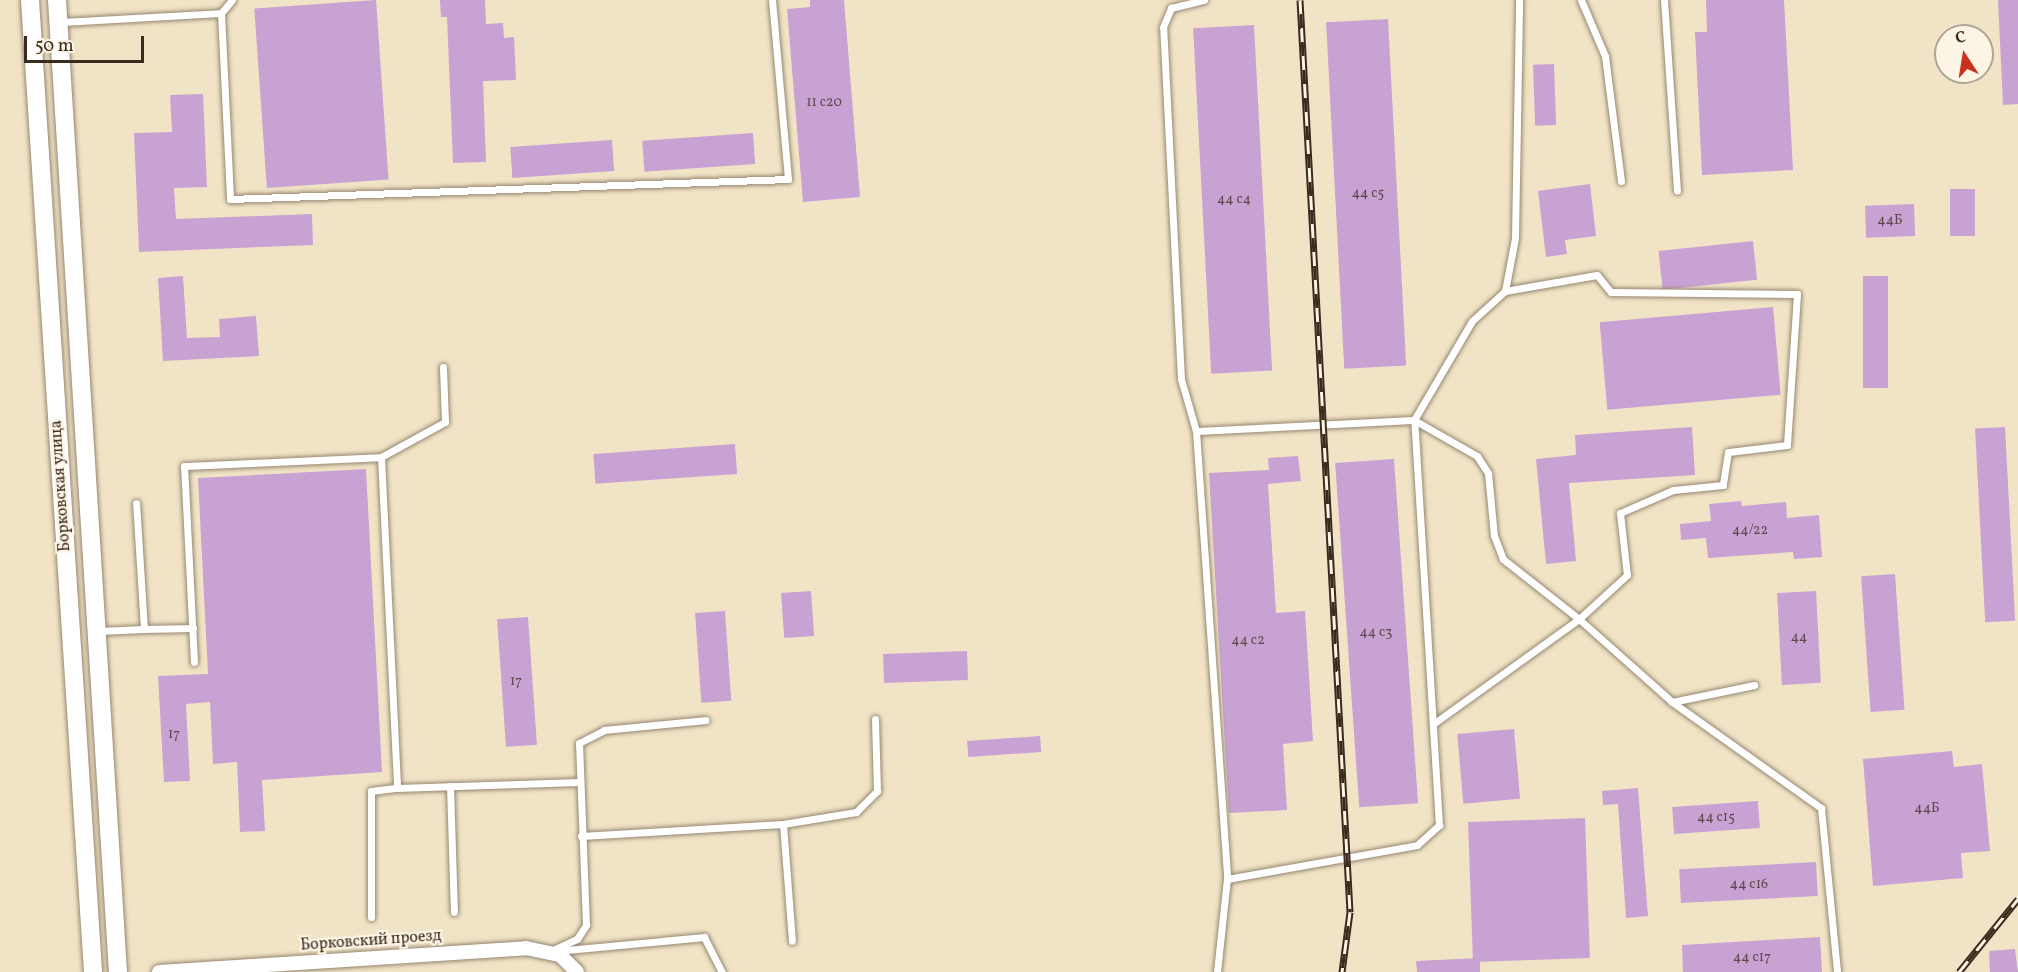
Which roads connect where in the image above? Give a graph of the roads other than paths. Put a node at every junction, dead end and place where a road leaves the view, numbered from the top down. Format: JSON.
{"nodes":[{"id":1,"x":30,"y":0,"type":"edge"},
{"id":2,"x":57,"y":0,"type":"edge"},
{"id":3,"x":232,"y":0,"type":"edge"},
{"id":4,"x":772,"y":0,"type":"edge"},
{"id":5,"x":1204,"y":0,"type":"edge"},
{"id":6,"x":1519,"y":0,"type":"edge"},
{"id":7,"x":1581,"y":0,"type":"edge"},
{"id":8,"x":1664,"y":0,"type":"edge"},
{"id":9,"x":221,"y":13,"type":"junction"},
{"id":10,"x":58,"y":22,"type":"junction"},
{"id":11,"x":1621,"y":181,"type":"dead end"},
{"id":12,"x":1677,"y":191,"type":"dead end"},
{"id":13,"x":1505,"y":291,"type":"junction"},
{"id":14,"x":443,"y":368,"type":"dead end"},
{"id":15,"x":1414,"y":420,"type":"junction"},
{"id":16,"x":1196,"y":431,"type":"junction"},
{"id":17,"x":381,"y":457,"type":"junction"},
{"id":18,"x":135,"y":503,"type":"dead end"},
{"id":19,"x":1579,"y":619,"type":"junction"},
{"id":20,"x":193,"y":627,"type":"junction"},
{"id":21,"x":144,"y":629,"type":"junction"},
{"id":22,"x":96,"y":631,"type":"junction"},
{"id":23,"x":194,"y":662,"type":"dead end"},
{"id":24,"x":1754,"y":685,"type":"dead end"},
{"id":25,"x":1672,"y":702,"type":"junction"},
{"id":26,"x":875,"y":719,"type":"dead end"},
{"id":27,"x":706,"y":720,"type":"dead end"},
{"id":28,"x":1433,"y":724,"type":"junction"},
{"id":29,"x":579,"y":782,"type":"junction"},
{"id":30,"x":450,"y":786,"type":"junction"},
{"id":31,"x":398,"y":788,"type":"junction"},
{"id":32,"x":783,"y":824,"type":"junction"},
{"id":33,"x":581,"y":836,"type":"junction"},
{"id":34,"x":1227,"y":879,"type":"junction"},
{"id":35,"x":454,"y":912,"type":"dead end"},
{"id":36,"x":371,"y":917,"type":"dead end"},
{"id":37,"x":792,"y":941,"type":"dead end"},
{"id":38,"x":551,"y":951,"type":"junction"},
{"id":39,"x":93,"y":972,"type":"edge"},
{"id":40,"x":118,"y":972,"type":"edge"},
{"id":41,"x":159,"y":972,"type":"edge"},
{"id":42,"x":577,"y":972,"type":"edge"},
{"id":43,"x":722,"y":972,"type":"edge"},
{"id":44,"x":1218,"y":972,"type":"edge"},
{"id":45,"x":1837,"y":972,"type":"edge"}],
"edges":[{"from":1,"to":39,"type":"main road","name":"Борковская улица"},
{"from":2,"to":10,"type":"main road","name":"Борковская улица"},
{"from":3,"to":9,"type":"lane"},
{"from":4,"to":9,"type":"lane"},
{"from":5,"to":16,"type":"lane"},
{"from":6,"to":13,"type":"lane"},
{"from":7,"to":11,"type":"lane"},
{"from":8,"to":12,"type":"lane"},
{"from":9,"to":10,"type":"lane"},
{"from":10,"to":22,"type":"main road","name":"Борковская улица"},
{"from":13,"to":15,"type":"lane"},
{"from":13,"to":19,"type":"lane"},
{"from":14,"to":17,"type":"lane"},
{"from":15,"to":16,"type":"lane"},
{"from":15,"to":19,"type":"lane"},
{"from":15,"to":28,"type":"lane"},
{"from":16,"to":34,"type":"lane"},
{"from":17,"to":20,"type":"lane"},
{"from":17,"to":31,"type":"lane"},
{"from":18,"to":21,"type":"lane"},
{"from":19,"to":25,"type":"lane"},
{"from":19,"to":28,"type":"lane"},
{"from":20,"to":21,"type":"lane"},
{"from":20,"to":23,"type":"lane"},
{"from":21,"to":22,"type":"lane"},
{"from":22,"to":40,"type":"main road","name":"Борковская улица"},
{"from":24,"to":25,"type":"lane"},
{"from":25,"to":45,"type":"lane"},
{"from":26,"to":32,"type":"lane"},
{"from":27,"to":29,"type":"lane"},
{"from":28,"to":34,"type":"lane"},
{"from":29,"to":30,"type":"lane"},
{"from":29,"to":33,"type":"lane"},
{"from":30,"to":31,"type":"lane"},
{"from":30,"to":35,"type":"lane"},
{"from":31,"to":36,"type":"lane"},
{"from":32,"to":33,"type":"lane"},
{"from":32,"to":37,"type":"lane"},
{"from":33,"to":38,"type":"lane"},
{"from":34,"to":44,"type":"lane"},
{"from":38,"to":41,"type":"street","name":"Борковский проезд"},
{"from":38,"to":42,"type":"street"},
{"from":38,"to":43,"type":"lane"}]}
